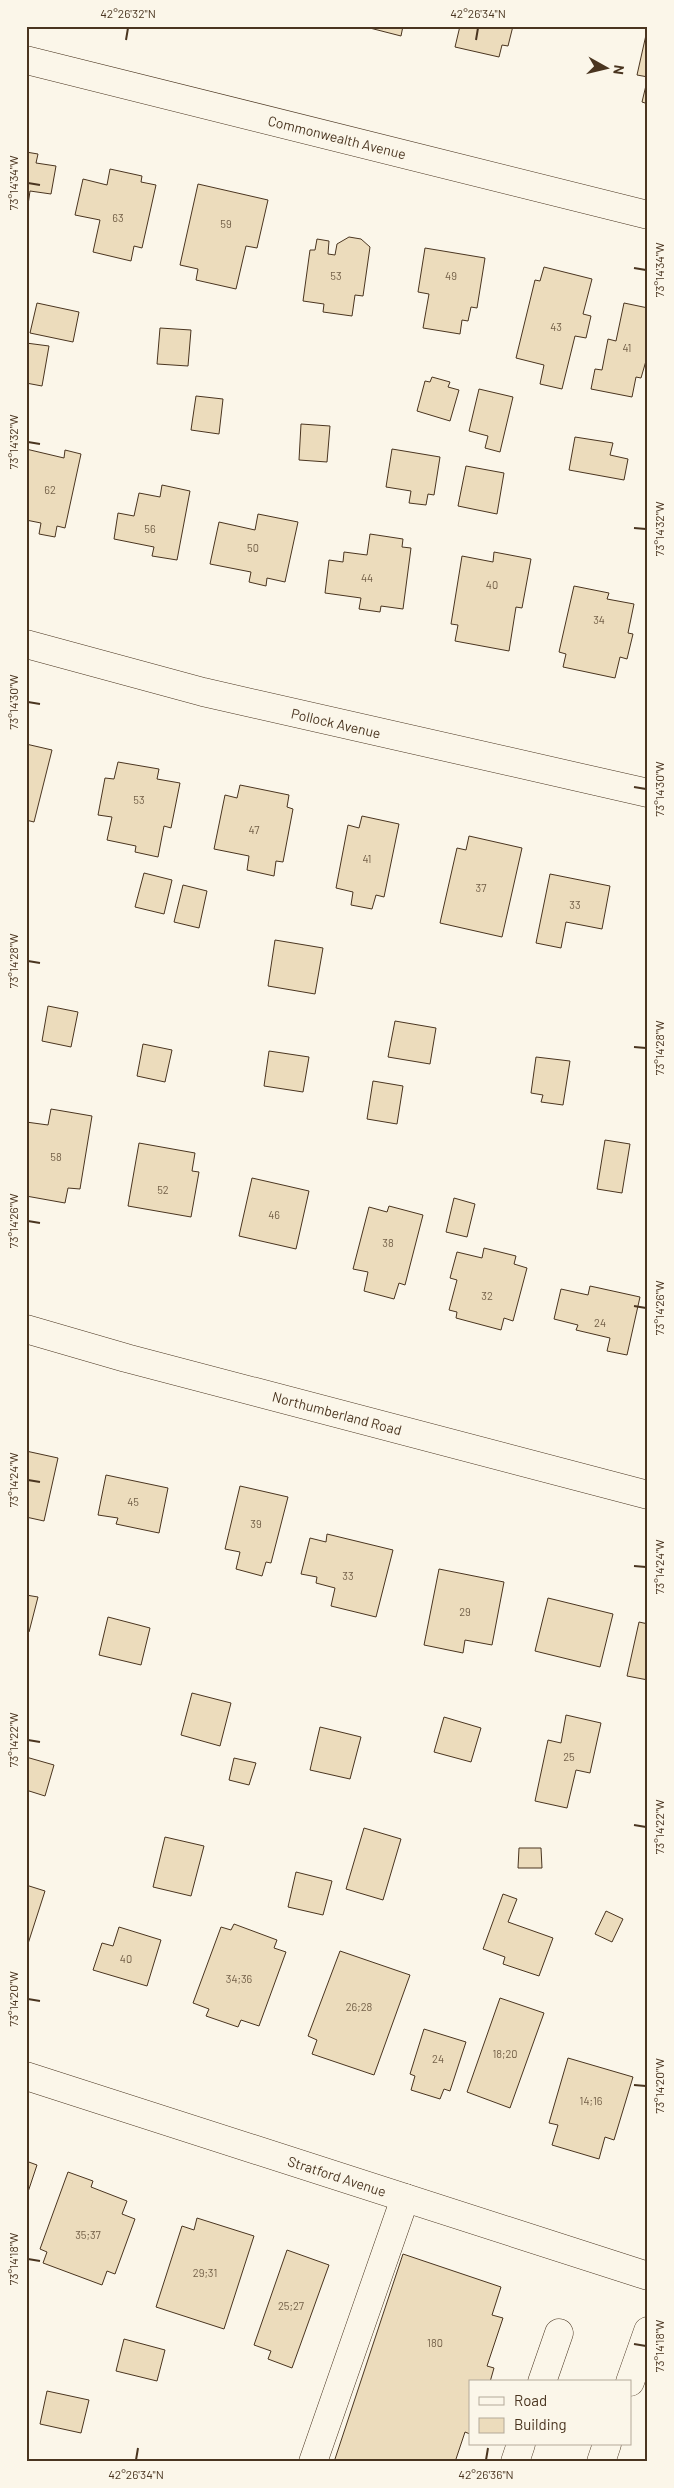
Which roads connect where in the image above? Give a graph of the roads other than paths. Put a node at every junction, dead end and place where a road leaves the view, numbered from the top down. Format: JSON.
{"nodes":[{"id":1,"x":26,"y":60,"type":"edge"},
{"id":2,"x":648,"y":215,"type":"edge"},
{"id":3,"x":26,"y":644,"type":"edge"},
{"id":4,"x":648,"y":793,"type":"edge"},
{"id":5,"x":26,"y":1329,"type":"edge"},
{"id":6,"x":648,"y":1495,"type":"edge"},
{"id":7,"x":26,"y":2076,"type":"edge"},
{"id":8,"x":405,"y":2198,"type":"junction"},
{"id":9,"x":648,"y":2276,"type":"edge"},
{"id":10,"x":648,"y":2331,"type":"edge"},
{"id":11,"x":559,"y":2333,"type":"dead end"},
{"id":12,"x":543,"y":2380,"type":"edge"},
{"id":13,"x":631,"y":2380,"type":"edge"},
{"id":14,"x":520,"y":2446,"type":"edge"},
{"id":15,"x":607,"y":2446,"type":"edge"},
{"id":16,"x":313,"y":2462,"type":"edge"},
{"id":17,"x":515,"y":2462,"type":"edge"},
{"id":18,"x":601,"y":2462,"type":"edge"}],
"edges":[{"from":1,"to":2,"type":"street","name":"Commonwealth Avenue"},
{"from":3,"to":4,"type":"street","name":"Pollock Avenue"},
{"from":5,"to":6,"type":"street","name":"Northumberland Road"},
{"from":7,"to":8,"type":"street","name":"Stratford Avenue"},
{"from":8,"to":9,"type":"street","name":"Stratford Avenue"},
{"from":8,"to":16,"type":"street"},
{"from":10,"to":13,"type":"street"},
{"from":11,"to":12,"type":"street"},
{"from":14,"to":17,"type":"street"},
{"from":15,"to":18,"type":"street"}]}
